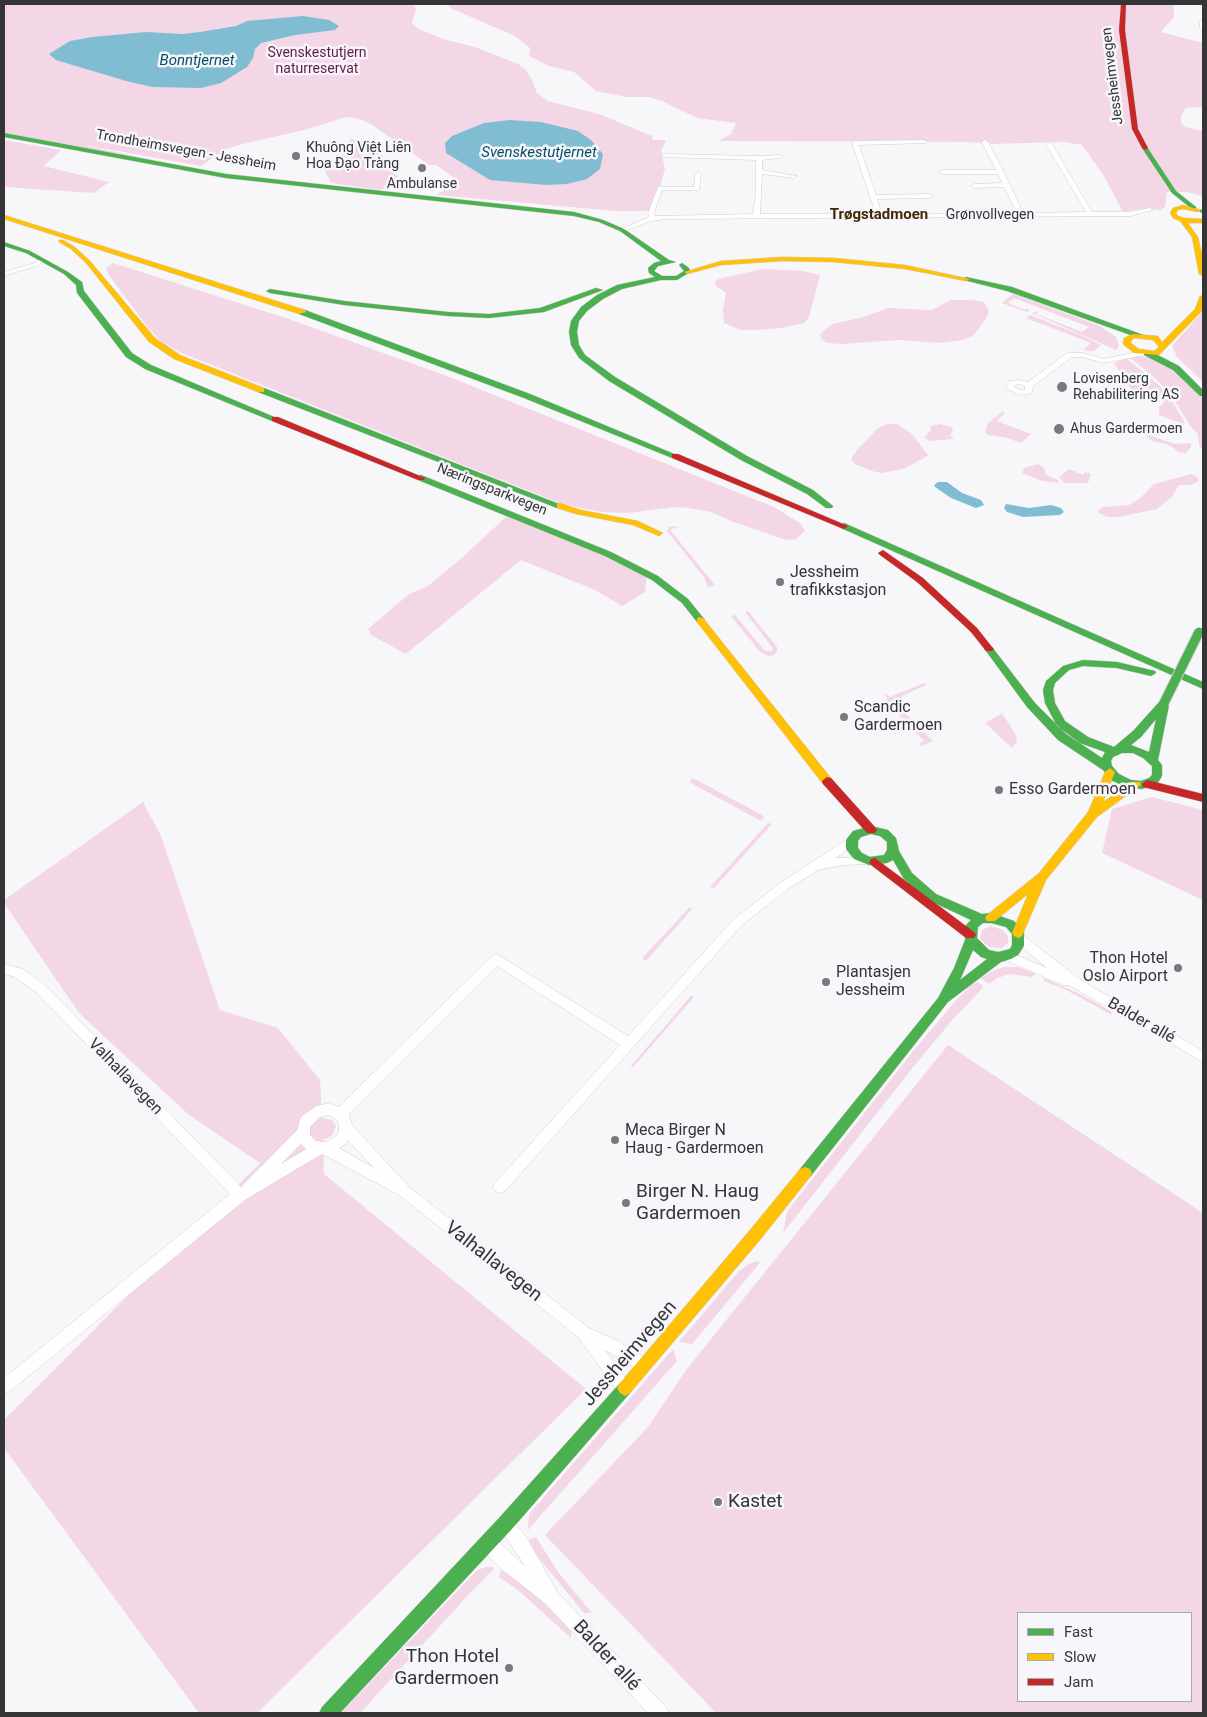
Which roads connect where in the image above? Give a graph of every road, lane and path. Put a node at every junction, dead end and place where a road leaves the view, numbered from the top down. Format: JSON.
{"nodes":[{"id":1,"x":1123,"y":4,"type":"edge"},
{"id":2,"x":1203,"y":21,"type":"edge"},
{"id":3,"x":1203,"y":28,"type":"edge"},
{"id":4,"x":4,"y":135,"type":"edge"},
{"id":5,"x":924,"y":142,"type":"dead end"},
{"id":6,"x":985,"y":142,"type":"dead end"},
{"id":7,"x":1049,"y":144,"type":"dead end"},
{"id":8,"x":665,"y":155,"type":"dead end"},
{"id":9,"x":780,"y":156,"type":"dead end"},
{"id":10,"x":758,"y":158,"type":"junction"},
{"id":11,"x":759,"y":172,"type":"junction"},
{"id":12,"x":942,"y":172,"type":"dead end"},
{"id":13,"x":1001,"y":172,"type":"junction"},
{"id":14,"x":698,"y":174,"type":"dead end"},
{"id":15,"x":794,"y":176,"type":"dead end"},
{"id":16,"x":1007,"y":185,"type":"junction"},
{"id":17,"x":974,"y":186,"type":"dead end"},
{"id":18,"x":1174,"y":192,"type":"junction"},
{"id":19,"x":930,"y":196,"type":"dead end"},
{"id":20,"x":874,"y":197,"type":"junction"},
{"id":21,"x":4,"y":208,"type":"edge"},
{"id":22,"x":1175,"y":209,"type":"junction"},
{"id":23,"x":1150,"y":210,"type":"dead end"},
{"id":24,"x":1090,"y":214,"type":"junction"},
{"id":25,"x":1201,"y":214,"type":"edge"},
{"id":26,"x":1021,"y":215,"type":"junction"},
{"id":27,"x":880,"y":216,"type":"junction"},
{"id":28,"x":4,"y":217,"type":"edge"},
{"id":29,"x":756,"y":217,"type":"junction"},
{"id":30,"x":652,"y":218,"type":"junction"},
{"id":31,"x":1182,"y":220,"type":"junction"},
{"id":32,"x":17,"y":221,"type":"junction"},
{"id":33,"x":622,"y":230,"type":"junction"},
{"id":34,"x":1195,"y":237,"type":"junction"},
{"id":35,"x":6,"y":245,"type":"edge"},
{"id":36,"x":652,"y":253,"type":"junction"},
{"id":37,"x":36,"y":261,"type":"junction"},
{"id":38,"x":667,"y":262,"type":"junction"},
{"id":39,"x":652,"y":268,"type":"junction"},
{"id":40,"x":683,"y":268,"type":"junction"},
{"id":41,"x":4,"y":274,"type":"edge"},
{"id":42,"x":1203,"y":274,"type":"edge"},
{"id":43,"x":660,"y":278,"type":"junction"},
{"id":44,"x":262,"y":290,"type":"junction"},
{"id":45,"x":1203,"y":298,"type":"edge"},
{"id":46,"x":1096,"y":320,"type":"junction"},
{"id":47,"x":1187,"y":322,"type":"junction"},
{"id":48,"x":1144,"y":336,"type":"junction"},
{"id":49,"x":1127,"y":343,"type":"junction"},
{"id":50,"x":1163,"y":346,"type":"junction"},
{"id":51,"x":1145,"y":353,"type":"junction"},
{"id":52,"x":1111,"y":358,"type":"junction"},
{"id":53,"x":1029,"y":385,"type":"dead end"},
{"id":54,"x":1203,"y":386,"type":"edge"},
{"id":55,"x":1203,"y":394,"type":"edge"},
{"id":56,"x":676,"y":444,"type":"dead end"},
{"id":57,"x":745,"y":471,"type":"dead end"},
{"id":58,"x":821,"y":516,"type":"junction"},
{"id":59,"x":659,"y":533,"type":"dead end"},
{"id":60,"x":1201,"y":627,"type":"edge"},
{"id":61,"x":1170,"y":656,"type":"dead end"},
{"id":62,"x":1195,"y":667,"type":"dead end"},
{"id":63,"x":1203,"y":688,"type":"edge"},
{"id":64,"x":1164,"y":703,"type":"junction"},
{"id":65,"x":1117,"y":750,"type":"junction"},
{"id":66,"x":1155,"y":762,"type":"junction"},
{"id":67,"x":1108,"y":769,"type":"junction"},
{"id":68,"x":1170,"y":772,"type":"dead end"},
{"id":69,"x":1142,"y":784,"type":"junction"},
{"id":70,"x":837,"y":794,"type":"junction"},
{"id":71,"x":1203,"y":798,"type":"edge"},
{"id":72,"x":1093,"y":814,"type":"junction"},
{"id":73,"x":871,"y":830,"type":"junction"},
{"id":74,"x":851,"y":832,"type":"junction"},
{"id":75,"x":893,"y":851,"type":"junction"},
{"id":76,"x":872,"y":861,"type":"junction"},
{"id":77,"x":811,"y":868,"type":"junction"},
{"id":78,"x":1043,"y":876,"type":"junction"},
{"id":79,"x":986,"y":918,"type":"junction"},
{"id":80,"x":1019,"y":936,"type":"junction"},
{"id":81,"x":970,"y":938,"type":"junction"},
{"id":82,"x":1003,"y":957,"type":"junction"},
{"id":83,"x":4,"y":968,"type":"edge"},
{"id":84,"x":1078,"y":985,"type":"junction"},
{"id":85,"x":942,"y":1002,"type":"junction"},
{"id":86,"x":628,"y":1043,"type":"junction"},
{"id":87,"x":1203,"y":1057,"type":"edge"},
{"id":88,"x":340,"y":1114,"type":"junction"},
{"id":89,"x":346,"y":1128,"type":"junction"},
{"id":90,"x":303,"y":1132,"type":"junction"},
{"id":91,"x":324,"y":1148,"type":"junction"},
{"id":92,"x":500,"y":1188,"type":"dead end"},
{"id":93,"x":404,"y":1191,"type":"junction"},
{"id":94,"x":242,"y":1193,"type":"junction"},
{"id":95,"x":583,"y":1332,"type":"junction"},
{"id":96,"x":643,"y":1365,"type":"junction"},
{"id":97,"x":4,"y":1387,"type":"edge"},
{"id":98,"x":624,"y":1388,"type":"junction"},
{"id":99,"x":505,"y":1524,"type":"junction"},
{"id":100,"x":487,"y":1543,"type":"junction"},
{"id":101,"x":552,"y":1598,"type":"junction"},
{"id":102,"x":328,"y":1713,"type":"edge"},
{"id":103,"x":660,"y":1713,"type":"edge"}],
"edges":[{"from":1,"to":18,"type":"main road","name":"Jessheimvegen"},
{"from":2,"to":3,"type":"street"},
{"from":4,"to":33,"type":"main road","name":"Trondheimsvegen - Jessheim"},
{"from":5,"to":20,"type":"street"},
{"from":6,"to":13,"type":"street"},
{"from":7,"to":24,"type":"street"},
{"from":8,"to":10,"type":"street"},
{"from":9,"to":10,"type":"street"},
{"from":10,"to":11,"type":"street"},
{"from":11,"to":15,"type":"street"},
{"from":11,"to":29,"type":"street"},
{"from":12,"to":13,"type":"street"},
{"from":13,"to":16,"type":"street"},
{"from":14,"to":30,"type":"street"},
{"from":16,"to":17,"type":"street"},
{"from":16,"to":26,"type":"street"},
{"from":18,"to":22,"type":"main road"},
{"from":18,"to":25,"type":"main road","name":"Jessheimvegen"},
{"from":19,"to":20,"type":"street"},
{"from":20,"to":27,"type":"street"},
{"from":21,"to":44,"type":"main road"},
{"from":22,"to":25,"type":"main road"},
{"from":22,"to":31,"type":"main road"},
{"from":23,"to":24,"type":"street","name":"Grønvollvegen"},
{"from":24,"to":26,"type":"street","name":"Grønvollvegen"},
{"from":25,"to":31,"type":"main road"},
{"from":25,"to":34,"type":"main road"},
{"from":26,"to":27,"type":"street","name":"Grønvollvegen"},
{"from":27,"to":29,"type":"street","name":"Grønvollvegen"},
{"from":28,"to":32,"type":"main road"},
{"from":29,"to":30,"type":"street","name":"Grønvollvegen"},
{"from":30,"to":33,"type":"street","name":"Grønvollvegen"},
{"from":31,"to":34,"type":"main road"},
{"from":32,"to":58,"type":"main road"},
{"from":32,"to":59,"type":"main road"},
{"from":33,"to":36,"type":"main road","name":"Trondheimsvegen - Jessheim"},
{"from":34,"to":42,"type":"main road"},
{"from":35,"to":37,"type":"main road","name":"Næringsparkvegen"},
{"from":36,"to":38,"type":"main road","name":"Trondheimsvegen - Jessheim"},
{"from":36,"to":39,"type":"main road"},
{"from":37,"to":41,"type":"street"},
{"from":37,"to":70,"type":"main road","name":"Næringsparkvegen"},
{"from":38,"to":39,"type":"main road"},
{"from":38,"to":40,"type":"main road"},
{"from":39,"to":43,"type":"main road"},
{"from":39,"to":44,"type":"main road"},
{"from":40,"to":43,"type":"main road"},
{"from":40,"to":46,"type":"main road"},
{"from":43,"to":57,"type":"main road"},
{"from":44,"to":56,"type":"main road"},
{"from":45,"to":47,"type":"main road"},
{"from":46,"to":48,"type":"main road"},
{"from":46,"to":49,"type":"main road"},
{"from":47,"to":48,"type":"main road"},
{"from":47,"to":50,"type":"main road"},
{"from":48,"to":49,"type":"main road"},
{"from":48,"to":50,"type":"main road"},
{"from":49,"to":51,"type":"main road"},
{"from":49,"to":52,"type":"street"},
{"from":50,"to":51,"type":"main road"},
{"from":50,"to":54,"type":"main road"},
{"from":51,"to":52,"type":"street"},
{"from":51,"to":55,"type":"main road"},
{"from":52,"to":53,"type":"street"},
{"from":58,"to":63,"type":"main road"},
{"from":58,"to":67,"type":"main road"},
{"from":60,"to":64,"type":"main road","bridge":true},
{"from":61,"to":62,"type":"main road"},
{"from":63,"to":65,"type":"main road"},
{"from":64,"to":65,"type":"main road"},
{"from":64,"to":66,"type":"main road"},
{"from":65,"to":66,"type":"main road"},
{"from":65,"to":67,"type":"main road"},
{"from":66,"to":68,"type":"main road"},
{"from":66,"to":69,"type":"main road"},
{"from":67,"to":69,"type":"main road"},
{"from":67,"to":72,"type":"main road"},
{"from":69,"to":71,"type":"main road"},
{"from":69,"to":72,"type":"main road"},
{"from":70,"to":73,"type":"main road","name":"Næringsparkvegen"},
{"from":70,"to":74,"type":"main road","name":"Næringsparkvegen"},
{"from":72,"to":78,"type":"main road"},
{"from":73,"to":74,"type":"main road"},
{"from":73,"to":75,"type":"main road","name":"Næringsparkvegen"},
{"from":74,"to":76,"type":"main road","name":"Næringsparkvegen"},
{"from":74,"to":77,"type":"street"},
{"from":75,"to":76,"type":"main road"},
{"from":75,"to":79,"type":"main road","name":"Næringsparkvegen"},
{"from":76,"to":77,"type":"street"},
{"from":76,"to":81,"type":"main road","name":"Næringsparkvegen"},
{"from":77,"to":86,"type":"street"},
{"from":78,"to":79,"type":"main road"},
{"from":78,"to":80,"type":"main road"},
{"from":79,"to":80,"type":"main road"},
{"from":79,"to":81,"type":"main road"},
{"from":80,"to":82,"type":"main road"},
{"from":80,"to":84,"type":"street","name":"Balder allé"},
{"from":81,"to":82,"type":"main road"},
{"from":81,"to":85,"type":"main road","name":"Jessheimvegen"},
{"from":82,"to":84,"type":"street","name":"Balder allé"},
{"from":82,"to":85,"type":"main road","name":"Jessheimvegen"},
{"from":83,"to":94,"type":"street","name":"Valhallavegen"},
{"from":84,"to":87,"type":"street","name":"Balder allé"},
{"from":85,"to":96,"type":"main road","name":"Jessheimvegen"},
{"from":86,"to":88,"type":"street"},
{"from":86,"to":92,"type":"street"},
{"from":88,"to":89,"type":"street"},
{"from":88,"to":90,"type":"street"},
{"from":89,"to":91,"type":"street"},
{"from":89,"to":93,"type":"street"},
{"from":90,"to":91,"type":"street"},
{"from":90,"to":94,"type":"street"},
{"from":91,"to":93,"type":"street"},
{"from":91,"to":94,"type":"street"},
{"from":93,"to":95,"type":"street","name":"Valhallavegen"},
{"from":94,"to":97,"type":"street"},
{"from":95,"to":96,"type":"street","name":"Valhallavegen"},
{"from":95,"to":98,"type":"street","name":"Valhallavegen"},
{"from":96,"to":98,"type":"main road","name":"Jessheimvegen"},
{"from":98,"to":99,"type":"main road","name":"Jessheimvegen"},
{"from":99,"to":100,"type":"main road","name":"Jessheimvegen"},
{"from":99,"to":101,"type":"street","name":"Balder allé"},
{"from":100,"to":101,"type":"street","name":"Balder allé"},
{"from":100,"to":102,"type":"main road","name":"Jessheimvegen"},
{"from":101,"to":103,"type":"street","name":"Balder allé"}]}
